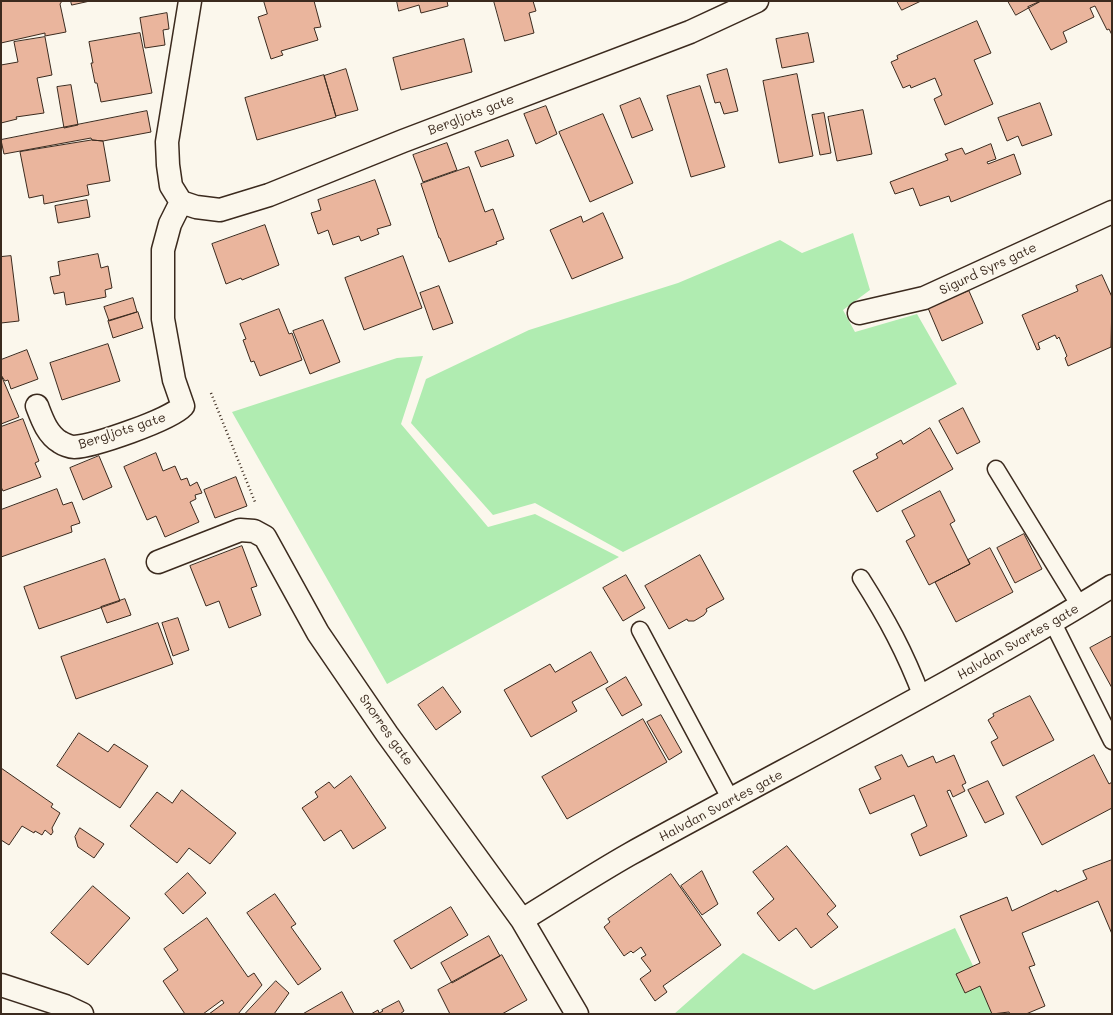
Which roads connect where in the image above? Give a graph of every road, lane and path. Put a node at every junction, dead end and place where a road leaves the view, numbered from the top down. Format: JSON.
{"nodes":[{"id":1,"x":190,"y":1,"type":"edge"},
{"id":2,"x":757,"y":1,"type":"edge"},
{"id":3,"x":181,"y":202,"type":"junction"},
{"id":4,"x":1112,"y":212,"type":"edge"},
{"id":5,"x":859,"y":313,"type":"dead end"},
{"id":6,"x":210,"y":390,"type":"dead end"},
{"id":7,"x":37,"y":406,"type":"dead end"},
{"id":8,"x":996,"y":469,"type":"dead end"},
{"id":9,"x":265,"y":537,"type":"junction"},
{"id":10,"x":158,"y":562,"type":"dead end"},
{"id":11,"x":861,"y":578,"type":"dead end"},
{"id":12,"x":1112,"y":586,"type":"edge"},
{"id":13,"x":1080,"y":606,"type":"junction"},
{"id":14,"x":1053,"y":623,"type":"junction"},
{"id":15,"x":640,"y":630,"type":"dead end"},
{"id":16,"x":922,"y":696,"type":"junction"},
{"id":17,"x":1112,"y":741,"type":"edge"},
{"id":18,"x":731,"y":800,"type":"junction"},
{"id":19,"x":522,"y":920,"type":"junction"},
{"id":20,"x":1,"y":985,"type":"edge"},
{"id":21,"x":82,"y":1014,"type":"edge"},
{"id":22,"x":577,"y":1014,"type":"edge"}],
"edges":[{"from":1,"to":3,"type":"street"},
{"from":2,"to":3,"type":"street","name":"Bergljots gate"},
{"from":3,"to":7,"type":"street","name":"Bergljots gate"},
{"from":4,"to":5,"type":"street","name":"Sigurd Syrs gate"},
{"from":6,"to":9,"type":"path"},
{"from":8,"to":13,"type":"lane"},
{"from":9,"to":10,"type":"street"},
{"from":9,"to":19,"type":"street","name":"Snorres gate"},
{"from":11,"to":16,"type":"lane"},
{"from":12,"to":13,"type":"street","name":"Halvdan Svartes gate"},
{"from":13,"to":14,"type":"street","name":"Halvdan Svartes gate"},
{"from":14,"to":16,"type":"street","name":"Halvdan Svartes gate"},
{"from":14,"to":17,"type":"lane"},
{"from":15,"to":18,"type":"lane"},
{"from":16,"to":18,"type":"street","name":"Halvdan Svartes gate"},
{"from":18,"to":19,"type":"street","name":"Halvdan Svartes gate"},
{"from":19,"to":22,"type":"street","name":"Snorres gate"},
{"from":20,"to":21,"type":"street"}]}
